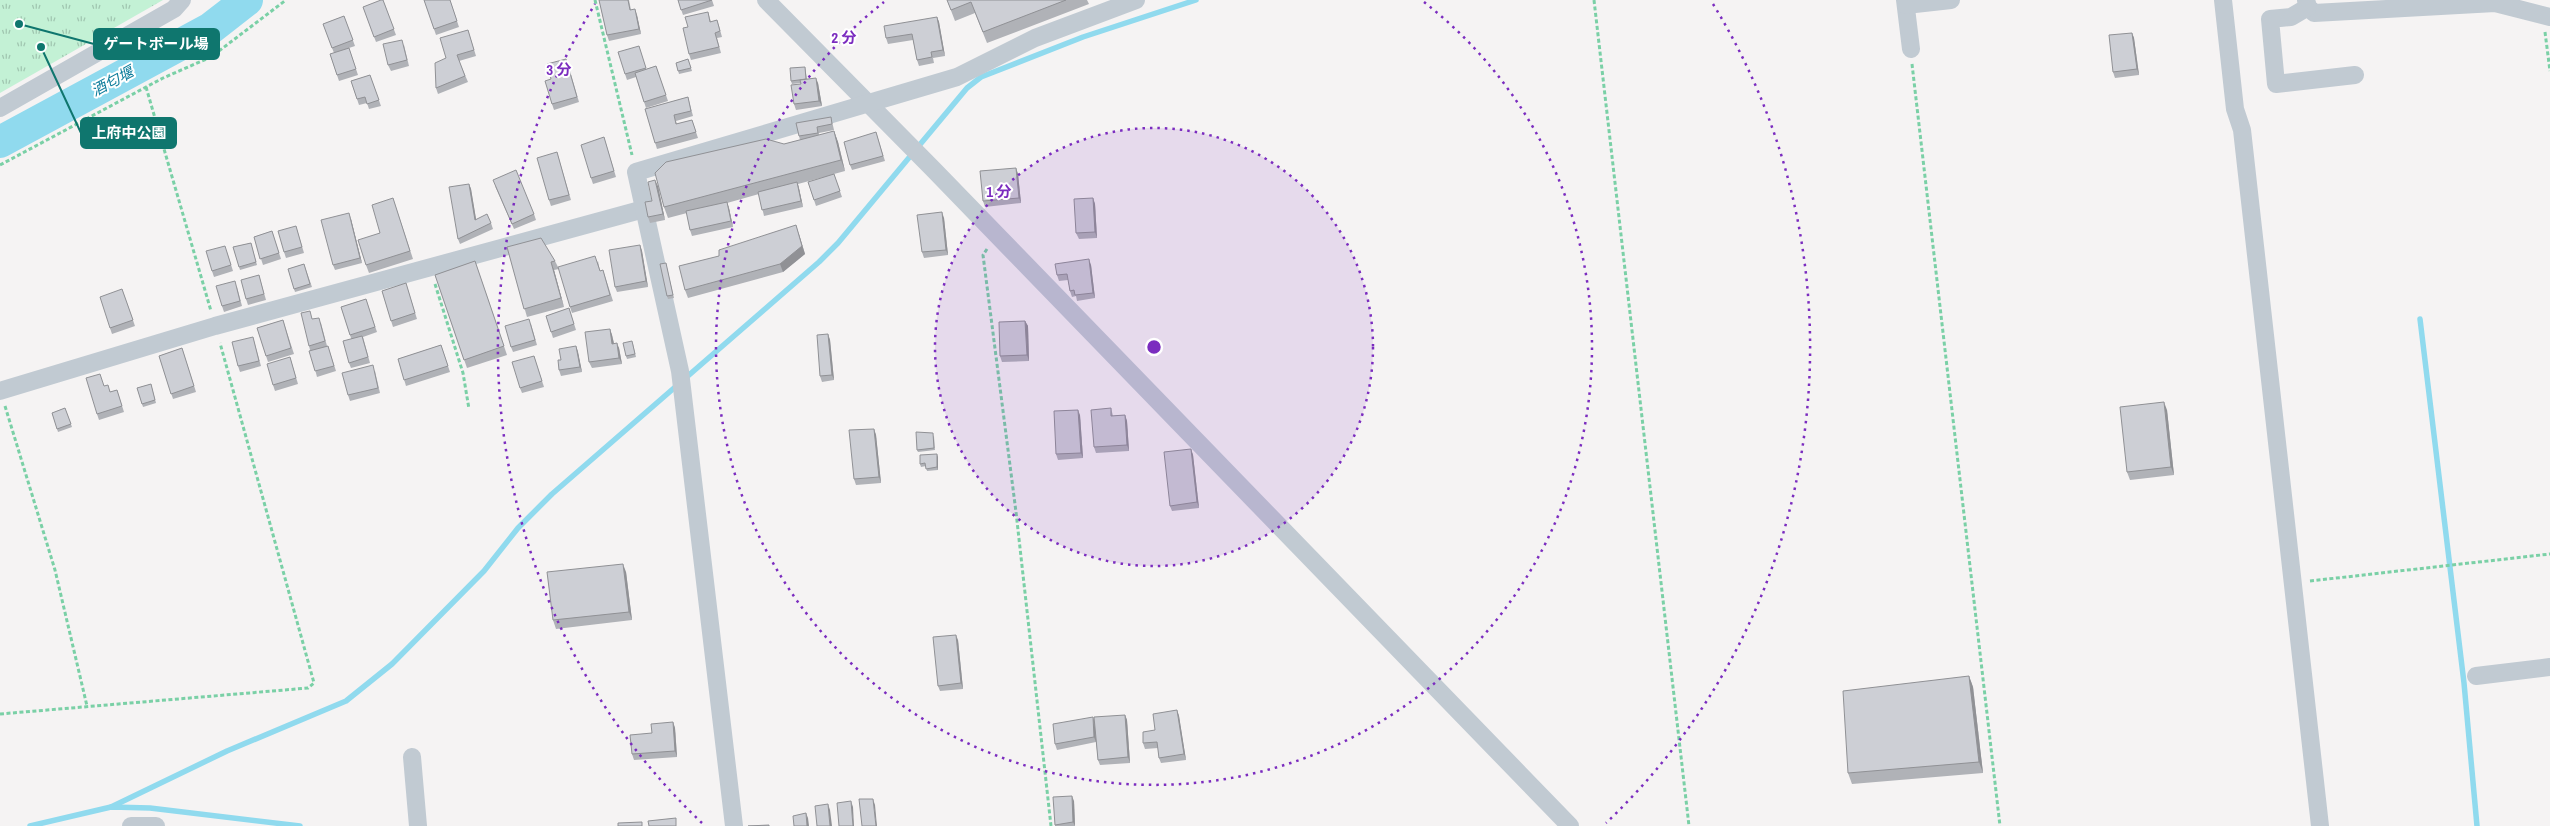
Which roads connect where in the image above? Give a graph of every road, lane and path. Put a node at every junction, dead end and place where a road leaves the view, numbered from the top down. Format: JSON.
{"nodes":[{"id":1,"x":182,"y":0,"type":"edge"},
{"id":2,"x":286,"y":0,"type":"edge"},
{"id":3,"x":595,"y":0,"type":"edge"},
{"id":4,"x":766,"y":0,"type":"edge"},
{"id":5,"x":1136,"y":0,"type":"edge"},
{"id":6,"x":1594,"y":0,"type":"edge"},
{"id":7,"x":1951,"y":0,"type":"edge"},
{"id":8,"x":2223,"y":0,"type":"edge"},
{"id":9,"x":1905,"y":3,"type":"edge"},
{"id":10,"x":2307,"y":4,"type":"edge"},
{"id":11,"x":2547,"y":16,"type":"edge"},
{"id":12,"x":1911,"y":49,"type":"joint"},
{"id":13,"x":2550,"y":71,"type":"edge"},
{"id":14,"x":2355,"y":75,"type":"dead end"},
{"id":15,"x":146,"y":87,"type":"junction"},
{"id":16,"x":868,"y":105,"type":"junction"},
{"id":17,"x":0,"y":108,"type":"edge"},
{"id":18,"x":0,"y":164,"type":"edge"},
{"id":19,"x":636,"y":172,"type":"junction"},
{"id":20,"x":644,"y":209,"type":"junction"},
{"id":21,"x":996,"y":234,"type":"junction"},
{"id":22,"x":430,"y":266,"type":"junction"},
{"id":23,"x":215,"y":326,"type":"junction"},
{"id":24,"x":0,"y":391,"type":"edge"},
{"id":25,"x":469,"y":409,"type":"dead end"},
{"id":26,"x":2550,"y":554,"type":"edge"},
{"id":27,"x":2292,"y":584,"type":"junction"},
{"id":28,"x":2550,"y":667,"type":"edge"},
{"id":29,"x":2476,"y":676,"type":"dead end"},
{"id":30,"x":87,"y":706,"type":"junction"},
{"id":31,"x":0,"y":714,"type":"edge"},
{"id":32,"x":412,"y":757,"type":"dead end"},
{"id":33,"x":131,"y":826,"type":"edge"},
{"id":34,"x":156,"y":826,"type":"edge"},
{"id":35,"x":418,"y":826,"type":"edge"},
{"id":36,"x":734,"y":826,"type":"edge"},
{"id":37,"x":1051,"y":826,"type":"edge"},
{"id":38,"x":1570,"y":826,"type":"edge"},
{"id":39,"x":1689,"y":826,"type":"edge"},
{"id":40,"x":2000,"y":826,"type":"edge"},
{"id":41,"x":2320,"y":826,"type":"edge"}],
"edges":[{"from":1,"to":17,"type":"street"},
{"from":2,"to":15,"type":"path"},
{"from":3,"to":19,"type":"path"},
{"from":4,"to":16,"type":"street"},
{"from":5,"to":16,"type":"street"},
{"from":6,"to":39,"type":"path"},
{"from":7,"to":9,"type":"street"},
{"from":8,"to":27,"type":"street"},
{"from":9,"to":12,"type":"street"},
{"from":10,"to":11,"type":"street"},
{"from":10,"to":14,"type":"street"},
{"from":11,"to":13,"type":"path"},
{"from":12,"to":40,"type":"path"},
{"from":15,"to":18,"type":"path"},
{"from":15,"to":23,"type":"path"},
{"from":16,"to":19,"type":"street"},
{"from":16,"to":21,"type":"street"},
{"from":19,"to":20,"type":"street"},
{"from":20,"to":22,"type":"street"},
{"from":20,"to":36,"type":"street"},
{"from":21,"to":37,"type":"path"},
{"from":21,"to":38,"type":"street"},
{"from":22,"to":23,"type":"street"},
{"from":22,"to":25,"type":"path"},
{"from":23,"to":24,"type":"street"},
{"from":23,"to":30,"type":"path"},
{"from":24,"to":30,"type":"path"},
{"from":26,"to":27,"type":"path"},
{"from":27,"to":41,"type":"street"},
{"from":28,"to":29,"type":"street"},
{"from":30,"to":31,"type":"path"},
{"from":32,"to":35,"type":"street"},
{"from":33,"to":34,"type":"street"}]}
